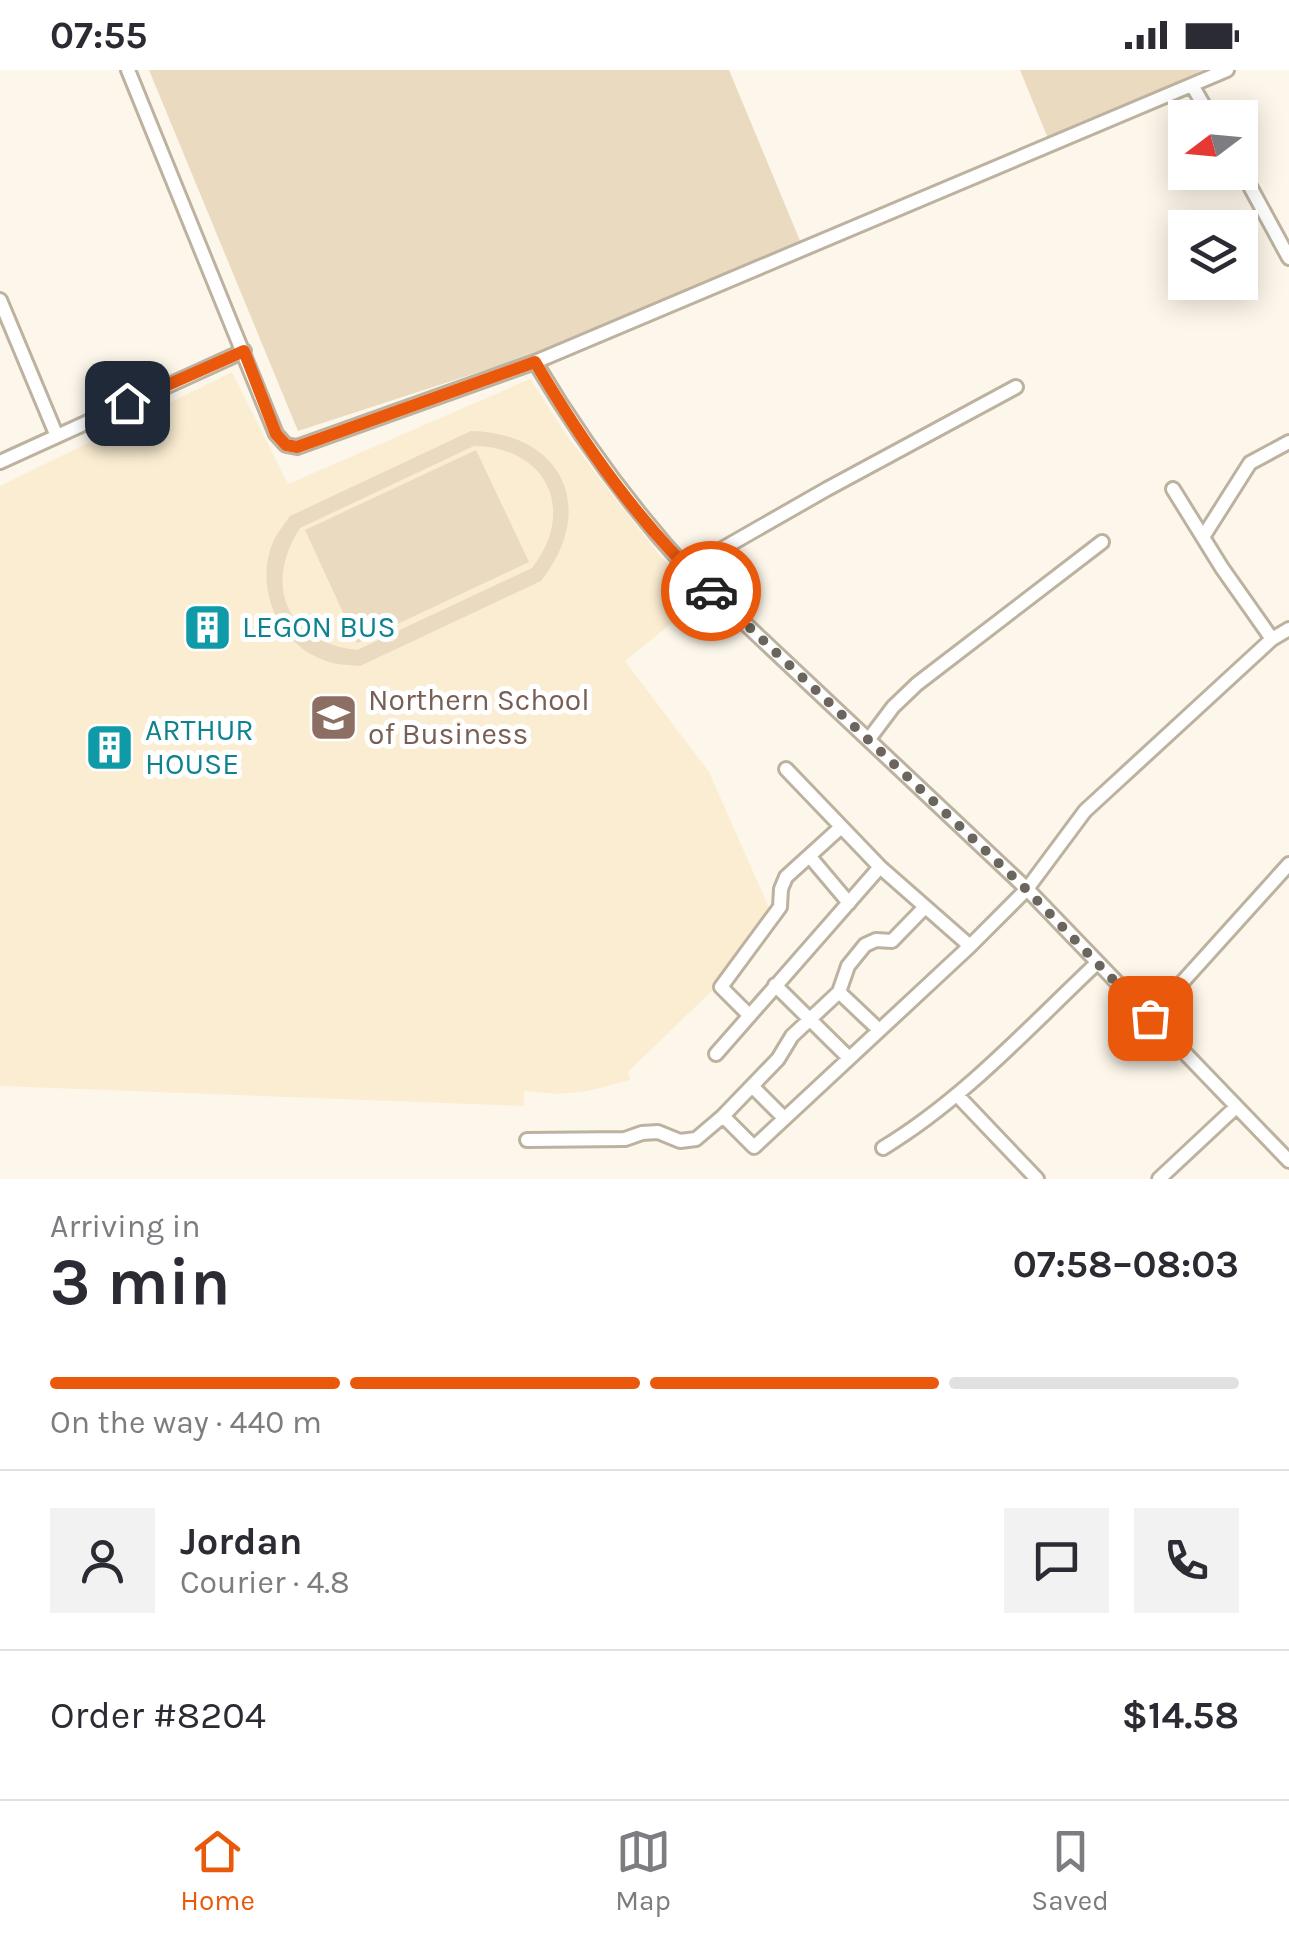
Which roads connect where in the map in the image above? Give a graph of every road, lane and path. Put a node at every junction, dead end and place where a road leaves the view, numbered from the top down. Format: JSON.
{"nodes":[{"id":1,"x":128,"y":70,"type":"edge"},
{"id":2,"x":1227,"y":70,"type":"edge"},
{"id":3,"x":1192,"y":85,"type":"junction"},
{"id":4,"x":1201,"y":100,"type":"edge"},
{"id":5,"x":1252,"y":190,"type":"edge"},
{"id":6,"x":1289,"y":258,"type":"edge"},
{"id":7,"x":0,"y":300,"type":"edge"},
{"id":8,"x":244,"y":351,"type":"junction"},
{"id":9,"x":535,"y":362,"type":"junction"},
{"id":10,"x":1016,"y":387,"type":"dead end"},
{"id":11,"x":56,"y":434,"type":"junction"},
{"id":12,"x":1289,"y":442,"type":"edge"},
{"id":13,"x":0,"y":462,"type":"edge"},
{"id":14,"x":1173,"y":489,"type":"dead end"},
{"id":15,"x":1203,"y":537,"type":"junction"},
{"id":16,"x":1102,"y":542,"type":"dead end"},
{"id":17,"x":687,"y":569,"type":"junction"},
{"id":18,"x":1289,"y":629,"type":"edge"},
{"id":19,"x":1272,"y":639,"type":"junction"},
{"id":20,"x":868,"y":739,"type":"junction"},
{"id":21,"x":786,"y":769,"type":"dead end"},
{"id":22,"x":840,"y":828,"type":"junction"},
{"id":23,"x":811,"y":858,"type":"junction"},
{"id":24,"x":1289,"y":864,"type":"edge"},
{"id":25,"x":880,"y":868,"type":"junction"},
{"id":26,"x":1026,"y":889,"type":"junction"},
{"id":27,"x":848,"y":903,"type":"junction"},
{"id":28,"x":924,"y":908,"type":"junction"},
{"id":29,"x":970,"y":946,"type":"junction"},
{"id":30,"x":1097,"y":963,"type":"junction"},
{"id":31,"x":775,"y":985,"type":"junction"},
{"id":32,"x":839,"y":992,"type":"junction"},
{"id":33,"x":749,"y":1015,"type":"junction"},
{"id":34,"x":1150,"y":1018,"type":"junction"},
{"id":35,"x":809,"y":1020,"type":"junction"},
{"id":36,"x":878,"y":1029,"type":"junction"},
{"id":37,"x":716,"y":1054,"type":"dead end"},
{"id":38,"x":848,"y":1057,"type":"junction"},
{"id":39,"x":752,"y":1086,"type":"junction"},
{"id":40,"x":957,"y":1095,"type":"junction"},
{"id":41,"x":1236,"y":1107,"type":"junction"},
{"id":42,"x":723,"y":1116,"type":"junction"},
{"id":43,"x":784,"y":1118,"type":"junction"},
{"id":44,"x":527,"y":1140,"type":"dead end"},
{"id":45,"x":883,"y":1148,"type":"dead end"},
{"id":46,"x":1289,"y":1162,"type":"edge"},
{"id":47,"x":1037,"y":1179,"type":"edge"},
{"id":48,"x":1159,"y":1179,"type":"edge"}],
"edges":[{"from":1,"to":8,"type":"street"},
{"from":2,"to":3,"type":"street"},
{"from":3,"to":4,"type":"street"},
{"from":3,"to":9,"type":"street"},
{"from":5,"to":6,"type":"street"},
{"from":7,"to":11,"type":"street"},
{"from":8,"to":9,"type":"street"},
{"from":8,"to":11,"type":"street"},
{"from":9,"to":17,"type":"street"},
{"from":10,"to":17,"type":"street"},
{"from":11,"to":13,"type":"street"},
{"from":12,"to":15,"type":"street"},
{"from":14,"to":15,"type":"street"},
{"from":15,"to":19,"type":"street"},
{"from":16,"to":20,"type":"street"},
{"from":17,"to":20,"type":"street"},
{"from":18,"to":19,"type":"street"},
{"from":19,"to":26,"type":"street"},
{"from":20,"to":26,"type":"street"},
{"from":21,"to":22,"type":"street"},
{"from":22,"to":23,"type":"street"},
{"from":22,"to":25,"type":"street"},
{"from":23,"to":27,"type":"street"},
{"from":23,"to":33,"type":"street"},
{"from":24,"to":34,"type":"street"},
{"from":25,"to":27,"type":"street"},
{"from":25,"to":28,"type":"street"},
{"from":26,"to":29,"type":"street"},
{"from":26,"to":30,"type":"street"},
{"from":27,"to":31,"type":"street"},
{"from":28,"to":29,"type":"street"},
{"from":28,"to":32,"type":"street"},
{"from":29,"to":36,"type":"street"},
{"from":30,"to":34,"type":"street"},
{"from":30,"to":40,"type":"street"},
{"from":31,"to":33,"type":"street"},
{"from":31,"to":35,"type":"street"},
{"from":32,"to":35,"type":"street"},
{"from":32,"to":36,"type":"street"},
{"from":33,"to":37,"type":"street"},
{"from":34,"to":41,"type":"street"},
{"from":35,"to":38,"type":"street"},
{"from":35,"to":39,"type":"street"},
{"from":36,"to":38,"type":"street"},
{"from":38,"to":43,"type":"street"},
{"from":39,"to":42,"type":"street"},
{"from":39,"to":43,"type":"street"},
{"from":40,"to":45,"type":"street"},
{"from":40,"to":47,"type":"street"},
{"from":41,"to":46,"type":"street"},
{"from":41,"to":48,"type":"street"},
{"from":42,"to":43,"type":"street"},
{"from":42,"to":44,"type":"street"}]}
